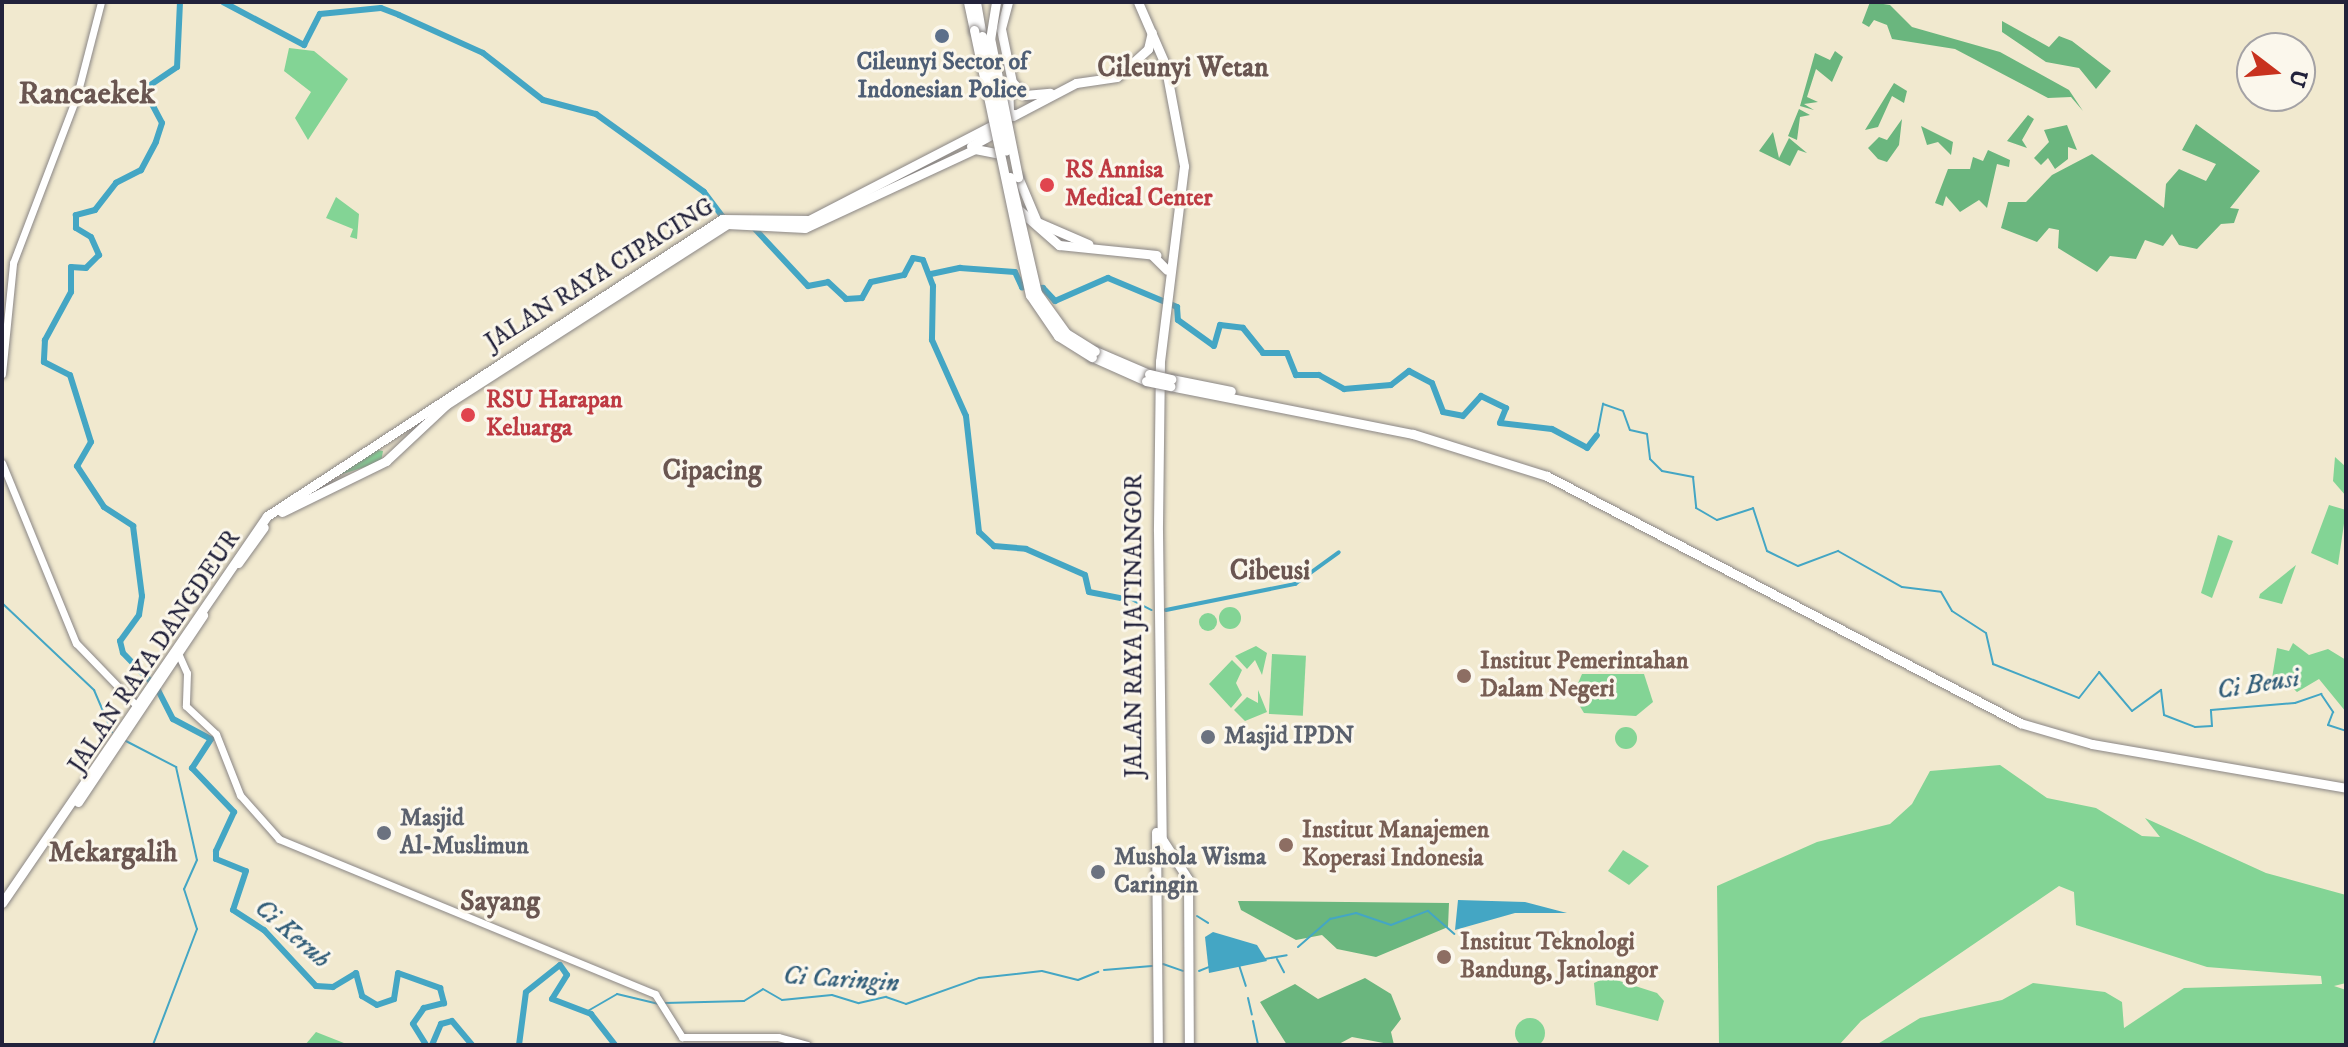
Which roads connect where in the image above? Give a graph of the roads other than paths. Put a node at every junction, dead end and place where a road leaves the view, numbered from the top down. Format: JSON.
{"nodes":[{"id":1,"x":101,"y":2,"type":"edge"},
{"id":2,"x":968,"y":2,"type":"edge"},
{"id":3,"x":977,"y":2,"type":"edge"},
{"id":4,"x":996,"y":2,"type":"edge"},
{"id":5,"x":1008,"y":2,"type":"edge"},
{"id":6,"x":1138,"y":2,"type":"edge"},
{"id":7,"x":1151,"y":23,"type":"junction"},
{"id":8,"x":978,"y":33,"type":"junction"},
{"id":9,"x":1144,"y":53,"type":"junction"},
{"id":10,"x":1162,"y":56,"type":"junction"},
{"id":11,"x":1008,"y":82,"type":"junction"},
{"id":12,"x":1030,"y":101,"type":"junction"},
{"id":13,"x":1012,"y":112,"type":"junction"},
{"id":14,"x":996,"y":132,"type":"dead end"},
{"id":15,"x":959,"y":144,"type":"junction"},
{"id":16,"x":1004,"y":161,"type":"junction"},
{"id":17,"x":918,"y":173,"type":"junction"},
{"id":18,"x":727,"y":221,"type":"junction"},
{"id":19,"x":1175,"y":232,"type":"junction"},
{"id":20,"x":1118,"y":252,"type":"junction"},
{"id":21,"x":1152,"y":255,"type":"junction"},
{"id":22,"x":1166,"y":303,"type":"junction"},
{"id":23,"x":2,"y":374,"type":"edge"},
{"id":24,"x":391,"y":432,"type":"junction"},
{"id":25,"x":403,"y":442,"type":"junction"},
{"id":26,"x":371,"y":446,"type":"junction"},
{"id":27,"x":2,"y":463,"type":"edge"},
{"id":28,"x":383,"y":463,"type":"junction"},
{"id":29,"x":178,"y":653,"type":"junction"},
{"id":30,"x":158,"y":677,"type":"junction"},
{"id":31,"x":149,"y":690,"type":"junction"},
{"id":32,"x":135,"y":704,"type":"junction"},
{"id":33,"x":119,"y":736,"type":"junction"},
{"id":34,"x":2346,"y":785,"type":"edge"},
{"id":35,"x":1161,"y":851,"type":"junction"},
{"id":36,"x":2,"y":903,"type":"edge"},
{"id":37,"x":2,"y":912,"type":"edge"},
{"id":38,"x":807,"y":1045,"type":"edge"},
{"id":39,"x":1158,"y":1045,"type":"edge"},
{"id":40,"x":1189,"y":1045,"type":"edge"}],
"edges":[{"from":1,"to":23,"type":"main road"},
{"from":2,"to":8,"type":"highway"},
{"from":3,"to":8,"type":"highway"},
{"from":4,"to":11,"type":"highway","bridge":true},
{"from":4,"to":20,"type":"highway","bridge":true},
{"from":5,"to":11,"type":"highway"},
{"from":6,"to":7,"type":"highway","name":"JALAN RAYA JATINANGOR"},
{"from":7,"to":9,"type":"highway"},
{"from":7,"to":10,"type":"highway","name":"JALAN RAYA JATINANGOR"},
{"from":8,"to":34,"type":"highway","bridge":true},
{"from":9,"to":10,"type":"highway"},
{"from":9,"to":12,"type":"highway","name":"JALAN RAYA CIPACING"},
{"from":10,"to":19,"type":"highway","name":"JALAN RAYA JATINANGOR"},
{"from":11,"to":12,"type":"highway"},
{"from":11,"to":13,"type":"highway"},
{"from":11,"to":15,"type":"highway"},
{"from":12,"to":13,"type":"highway","name":"JALAN RAYA CIPACING"},
{"from":13,"to":15,"type":"highway","name":"JALAN RAYA CIPACING"},
{"from":13,"to":16,"type":"highway"},
{"from":14,"to":17,"type":"highway"},
{"from":15,"to":18,"type":"highway","name":"JALAN RAYA CIPACING"},
{"from":16,"to":17,"type":"highway","name":"JALAN RAYA CIPACING"},
{"from":16,"to":20,"type":"highway"},
{"from":17,"to":18,"type":"highway","name":"JALAN RAYA CIPACING"},
{"from":18,"to":24,"type":"highway","name":"JALAN RAYA CIPACING"},
{"from":18,"to":25,"type":"highway","name":"JALAN RAYA CIPACING"},
{"from":19,"to":21,"type":"highway"},
{"from":19,"to":22,"type":"highway","name":"JALAN RAYA JATINANGOR"},
{"from":20,"to":21,"type":"highway"},
{"from":21,"to":22,"type":"highway","name":"JALAN RAYA JATINANGOR"},
{"from":22,"to":35,"type":"highway","name":"JALAN RAYA JATINANGOR"},
{"from":24,"to":25,"type":"highway"},
{"from":24,"to":26,"type":"highway","name":"JALAN RAYA CIPACING"},
{"from":25,"to":28,"type":"highway","name":"JALAN RAYA CIPACING"},
{"from":26,"to":28,"type":"highway"},
{"from":26,"to":30,"type":"highway","name":"JALAN RAYA DANGDEUR"},
{"from":27,"to":32,"type":"main road"},
{"from":28,"to":29,"type":"highway","name":"JALAN RAYA DANGDEUR"},
{"from":29,"to":30,"type":"highway","name":"JALAN RAYA DANGDEUR"},
{"from":29,"to":38,"type":"main road"},
{"from":30,"to":31,"type":"highway","name":"JALAN RAYA DANGDEUR"},
{"from":31,"to":32,"type":"highway","name":"JALAN RAYA DANGDEUR"},
{"from":31,"to":33,"type":"highway","name":"JALAN RAYA DANGDEUR"},
{"from":32,"to":33,"type":"highway","name":"JALAN RAYA DANGDEUR"},
{"from":33,"to":36,"type":"highway","name":"JALAN RAYA DANGDEUR"},
{"from":33,"to":37,"type":"highway","name":"JALAN RAYA DANGDEUR"},
{"from":35,"to":39,"type":"highway","name":"JALAN RAYA JATINANGOR"},
{"from":35,"to":40,"type":"highway"}]}
